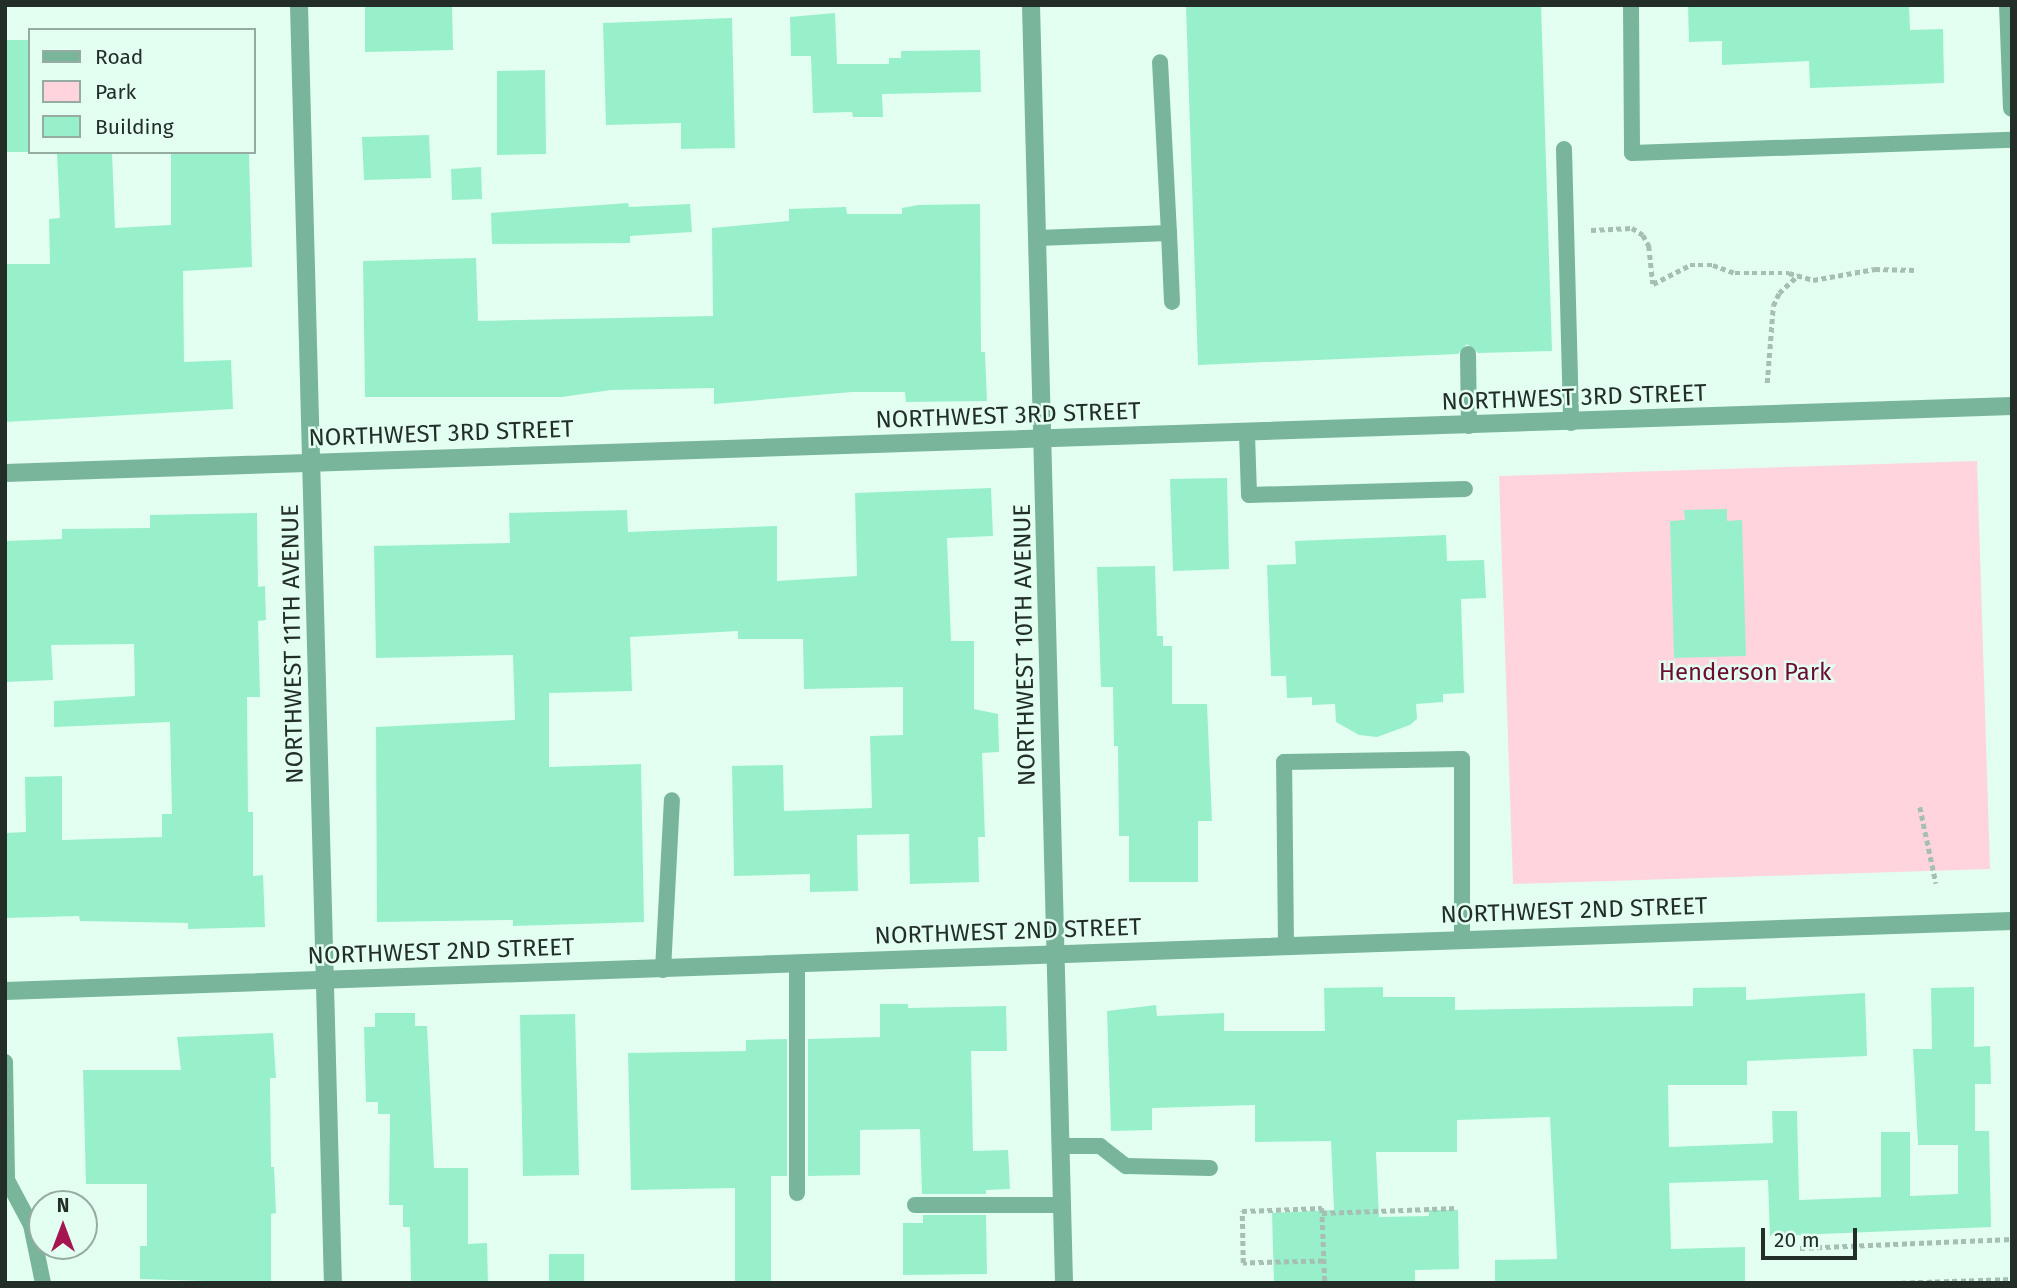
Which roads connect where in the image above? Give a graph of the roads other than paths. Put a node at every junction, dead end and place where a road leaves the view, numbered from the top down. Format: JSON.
{"nodes":[{"id":1,"x":299,"y":5,"type":"edge"},
{"id":2,"x":1031,"y":5,"type":"edge"},
{"id":3,"x":1631,"y":5,"type":"edge"},
{"id":4,"x":2008,"y":5,"type":"edge"},
{"id":5,"x":2011,"y":57,"type":"edge"},
{"id":6,"x":1160,"y":62,"type":"dead end"},
{"id":7,"x":2012,"y":108,"type":"edge"},
{"id":8,"x":2012,"y":140,"type":"edge"},
{"id":9,"x":1564,"y":149,"type":"dead end"},
{"id":10,"x":1169,"y":233,"type":"junction"},
{"id":11,"x":1038,"y":238,"type":"junction"},
{"id":12,"x":1172,"y":302,"type":"dead end"},
{"id":13,"x":1468,"y":354,"type":"dead end"},
{"id":14,"x":2012,"y":406,"type":"edge"},
{"id":15,"x":1571,"y":423,"type":"junction"},
{"id":16,"x":1469,"y":426,"type":"junction"},
{"id":17,"x":1247,"y":434,"type":"junction"},
{"id":18,"x":1044,"y":439,"type":"junction"},
{"id":19,"x":314,"y":463,"type":"junction"},
{"id":20,"x":5,"y":473,"type":"edge"},
{"id":21,"x":1465,"y":489,"type":"dead end"},
{"id":22,"x":672,"y":800,"type":"dead end"},
{"id":23,"x":2012,"y":921,"type":"edge"},
{"id":24,"x":1462,"y":940,"type":"junction"},
{"id":25,"x":1286,"y":946,"type":"junction"},
{"id":26,"x":1056,"y":953,"type":"junction"},
{"id":27,"x":797,"y":964,"type":"junction"},
{"id":28,"x":663,"y":970,"type":"junction"},
{"id":29,"x":324,"y":980,"type":"junction"},
{"id":30,"x":5,"y":991,"type":"edge"},
{"id":31,"x":5,"y":1062,"type":"edge"},
{"id":32,"x":1060,"y":1146,"type":"junction"},
{"id":33,"x":1210,"y":1168,"type":"dead end"},
{"id":34,"x":797,"y":1193,"type":"dead end"},
{"id":35,"x":915,"y":1205,"type":"dead end"},
{"id":36,"x":1061,"y":1205,"type":"junction"},
{"id":37,"x":43,"y":1283,"type":"edge"},
{"id":38,"x":332,"y":1283,"type":"edge"},
{"id":39,"x":1064,"y":1283,"type":"edge"}],
"edges":[{"from":1,"to":19,"type":"street","name":"NORTHWEST 11TH AVENUE"},
{"from":2,"to":11,"type":"street","name":"NORTHWEST 10TH AVENUE"},
{"from":3,"to":8,"type":"lane"},
{"from":4,"to":5,"type":"street"},
{"from":5,"to":7,"type":"street"},
{"from":6,"to":10,"type":"lane"},
{"from":9,"to":15,"type":"lane"},
{"from":10,"to":11,"type":"lane"},
{"from":10,"to":12,"type":"lane"},
{"from":11,"to":18,"type":"street","name":"NORTHWEST 10TH AVENUE"},
{"from":13,"to":16,"type":"lane"},
{"from":14,"to":15,"type":"street","name":"NORTHWEST 3RD STREET"},
{"from":15,"to":16,"type":"street","name":"NORTHWEST 3RD STREET"},
{"from":16,"to":17,"type":"street","name":"NORTHWEST 3RD STREET"},
{"from":17,"to":18,"type":"street","name":"NORTHWEST 3RD STREET"},
{"from":17,"to":21,"type":"lane"},
{"from":18,"to":19,"type":"street","name":"NORTHWEST 3RD STREET"},
{"from":18,"to":26,"type":"street","name":"NORTHWEST 10TH AVENUE"},
{"from":19,"to":20,"type":"street","name":"NORTHWEST 3RD STREET"},
{"from":19,"to":29,"type":"street","name":"NORTHWEST 11TH AVENUE"},
{"from":22,"to":28,"type":"lane"},
{"from":23,"to":24,"type":"street","name":"NORTHWEST 2ND STREET"},
{"from":24,"to":25,"type":"street","name":"NORTHWEST 2ND STREET"},
{"from":24,"to":25,"type":"lane"},
{"from":25,"to":26,"type":"street","name":"NORTHWEST 2ND STREET"},
{"from":26,"to":27,"type":"street","name":"NORTHWEST 2ND STREET"},
{"from":26,"to":32,"type":"street","name":"NORTHWEST 10TH AVENUE"},
{"from":27,"to":28,"type":"street","name":"NORTHWEST 2ND STREET"},
{"from":27,"to":34,"type":"lane"},
{"from":28,"to":29,"type":"street","name":"NORTHWEST 2ND STREET"},
{"from":29,"to":30,"type":"street","name":"NORTHWEST 2ND STREET"},
{"from":29,"to":38,"type":"street","name":"NORTHWEST 11TH AVENUE"},
{"from":31,"to":37,"type":"lane"},
{"from":32,"to":33,"type":"lane"},
{"from":32,"to":36,"type":"street","name":"NORTHWEST 10TH AVENUE"},
{"from":35,"to":36,"type":"lane"},
{"from":36,"to":39,"type":"street","name":"NORTHWEST 10TH AVENUE"}]}
